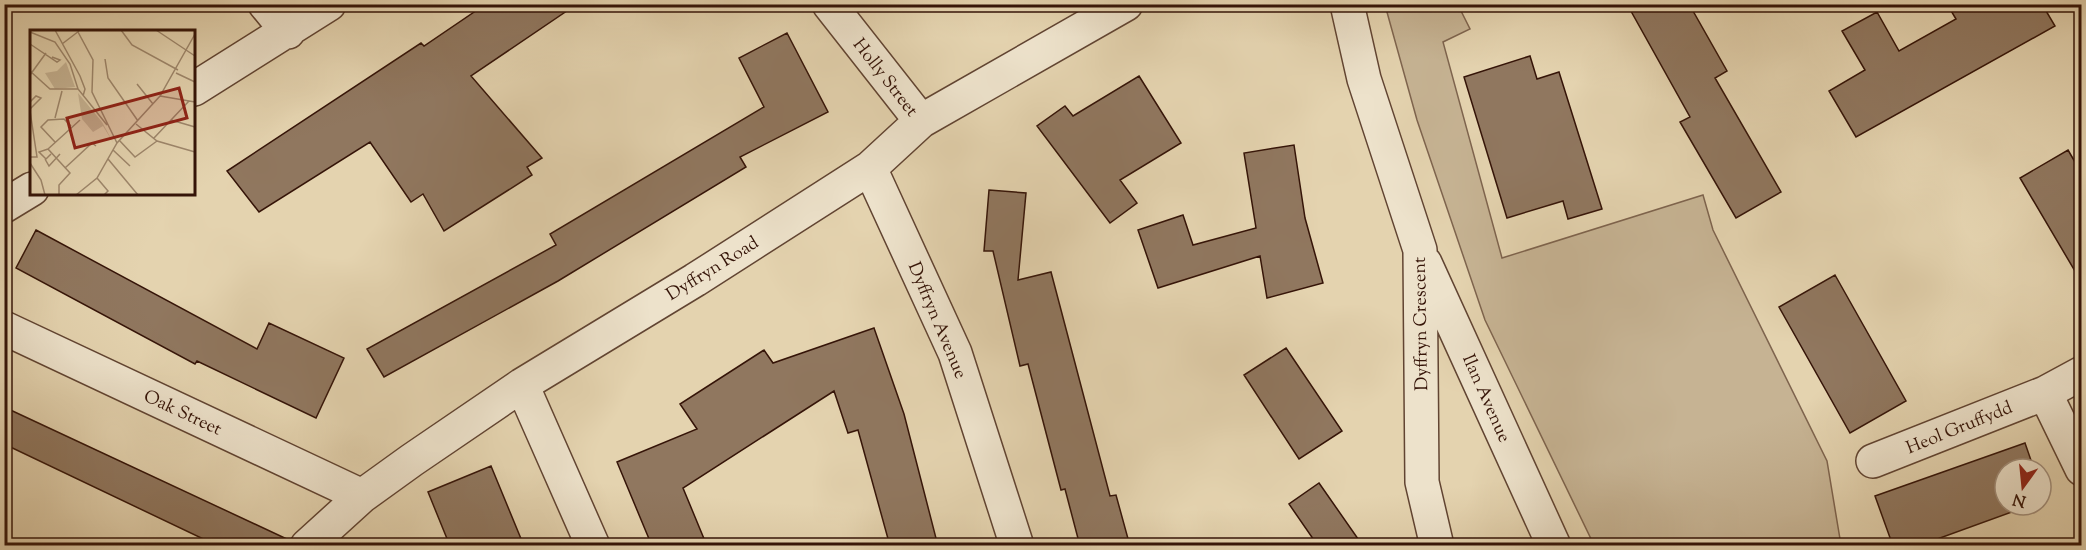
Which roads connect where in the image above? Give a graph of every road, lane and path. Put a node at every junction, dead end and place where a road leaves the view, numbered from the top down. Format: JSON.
{"nodes":[{"id":1,"x":265,"y":4,"type":"edge"},
{"id":2,"x":329,"y":4,"type":"edge"},
{"id":3,"x":829,"y":4,"type":"edge"},
{"id":4,"x":1126,"y":4,"type":"edge"},
{"id":5,"x":1347,"y":4,"type":"edge"},
{"id":6,"x":288,"y":32,"type":"junction"},
{"id":7,"x":195,"y":89,"type":"edge"},
{"id":8,"x":921,"y":121,"type":"junction"},
{"id":9,"x":870,"y":168,"type":"junction"},
{"id":10,"x":30,"y":190,"type":"edge"},
{"id":11,"x":4,"y":206,"type":"edge"},
{"id":12,"x":1420,"y":250,"type":"junction"},
{"id":13,"x":4,"y":328,"type":"edge"},
{"id":14,"x":2082,"y":373,"type":"edge"},
{"id":15,"x":522,"y":385,"type":"junction"},
{"id":16,"x":2045,"y":393,"type":"junction"},
{"id":17,"x":1873,"y":461,"type":"dead end"},
{"id":18,"x":2082,"y":469,"type":"edge"},
{"id":19,"x":362,"y":496,"type":"junction"},
{"id":20,"x":307,"y":546,"type":"edge"},
{"id":21,"x":593,"y":546,"type":"edge"},
{"id":22,"x":1017,"y":546,"type":"edge"},
{"id":23,"x":1437,"y":546,"type":"edge"},
{"id":24,"x":1554,"y":546,"type":"edge"}],
"edges":[{"from":1,"to":6,"type":"street"},
{"from":2,"to":6,"type":"street"},
{"from":3,"to":8,"type":"street","name":"Holly Street"},
{"from":4,"to":8,"type":"street","name":"Dyffryn Road"},
{"from":5,"to":12,"type":"street","name":"Dyffryn Crescent"},
{"from":6,"to":7,"type":"street"},
{"from":8,"to":9,"type":"street","name":"Dyffryn Road"},
{"from":9,"to":15,"type":"street","name":"Dyffryn Road"},
{"from":9,"to":22,"type":"street","name":"Dyffryn Avenue"},
{"from":10,"to":11,"type":"street"},
{"from":12,"to":23,"type":"street","name":"Dyffryn Crescent"},
{"from":12,"to":24,"type":"street","name":"Ilan Avenue"},
{"from":13,"to":19,"type":"street","name":"Oak Street"},
{"from":14,"to":16,"type":"street","name":"Heol Gruffydd"},
{"from":15,"to":19,"type":"street","name":"Dyffryn Road"},
{"from":15,"to":21,"type":"street"},
{"from":16,"to":17,"type":"street","name":"Heol Gruffydd"},
{"from":16,"to":18,"type":"street"},
{"from":19,"to":20,"type":"street","name":"Dyffryn Road"}]}
